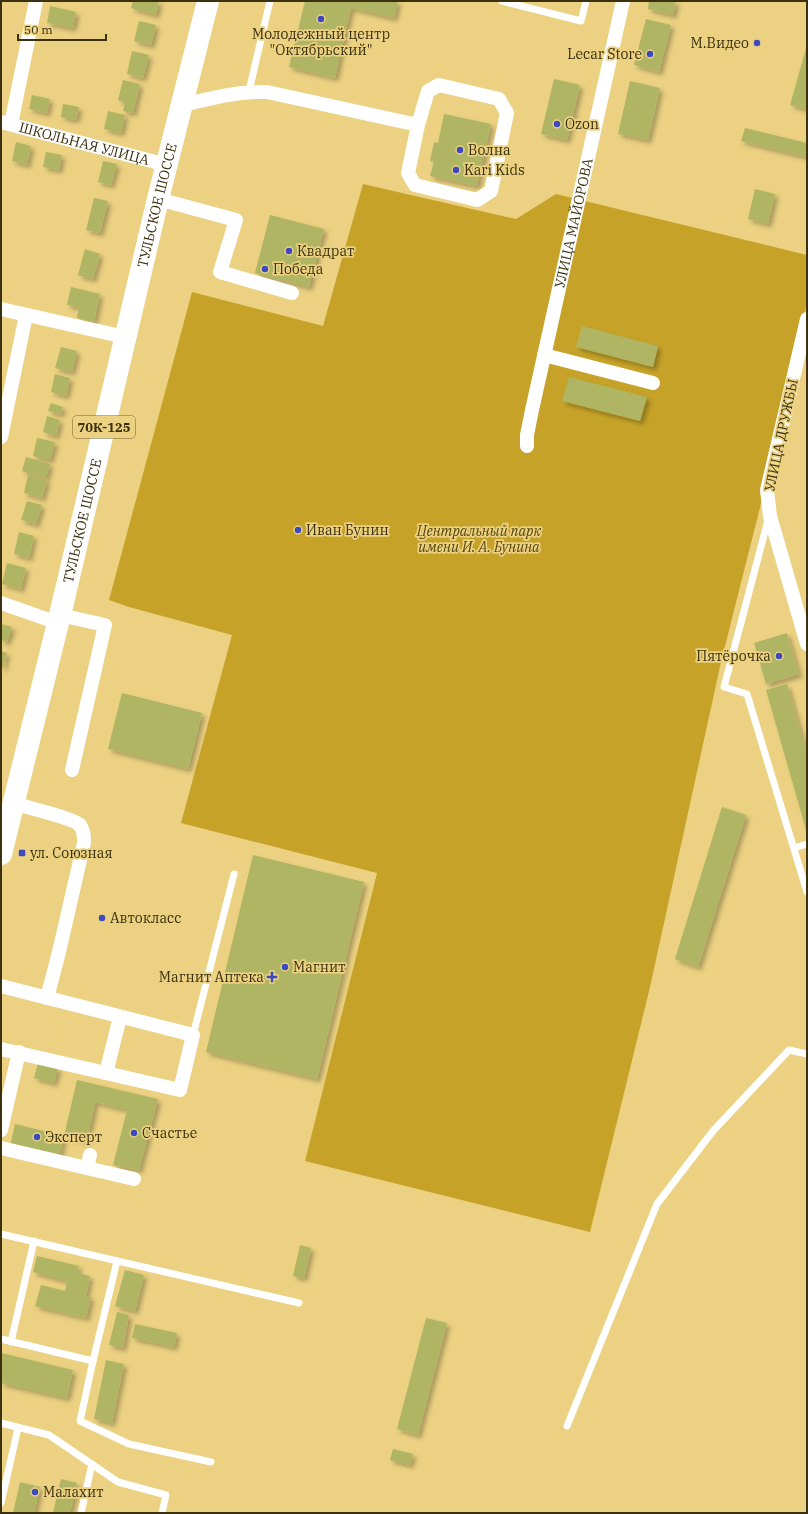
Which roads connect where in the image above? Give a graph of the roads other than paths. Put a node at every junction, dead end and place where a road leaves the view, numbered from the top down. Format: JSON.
{"nodes":[{"id":1,"x":36,"y":1,"type":"edge"},
{"id":2,"x":208,"y":1,"type":"edge"},
{"id":3,"x":270,"y":1,"type":"edge"},
{"id":4,"x":502,"y":1,"type":"edge"},
{"id":5,"x":586,"y":1,"type":"edge"},
{"id":6,"x":623,"y":1,"type":"edge"},
{"id":7,"x":249,"y":91,"type":"junction"},
{"id":8,"x":183,"y":105,"type":"junction"},
{"id":9,"x":6,"y":123,"type":"edge"},
{"id":10,"x":418,"y":125,"type":"junction"},
{"id":11,"x":167,"y":165,"type":"junction"},
{"id":12,"x":158,"y":199,"type":"junction"},
{"id":13,"x":292,"y":293,"type":"dead end"},
{"id":14,"x":1,"y":309,"type":"edge"},
{"id":15,"x":26,"y":315,"type":"junction"},
{"id":16,"x":807,"y":319,"type":"edge"},
{"id":17,"x":125,"y":337,"type":"junction"},
{"id":18,"x":544,"y":355,"type":"junction"},
{"id":19,"x":653,"y":383,"type":"dead end"},
{"id":20,"x":1,"y":437,"type":"edge"},
{"id":21,"x":527,"y":446,"type":"dead end"},
{"id":22,"x":770,"y":516,"type":"junction"},
{"id":23,"x":1,"y":603,"type":"edge"},
{"id":24,"x":59,"y":619,"type":"junction"},
{"id":25,"x":807,"y":644,"type":"edge"},
{"id":26,"x":72,"y":770,"type":"dead end"},
{"id":27,"x":13,"y":803,"type":"junction"},
{"id":28,"x":807,"y":844,"type":"edge"},
{"id":29,"x":794,"y":848,"type":"junction"},
{"id":30,"x":1,"y":854,"type":"edge"},
{"id":31,"x":234,"y":874,"type":"dead end"},
{"id":32,"x":807,"y":892,"type":"edge"},
{"id":33,"x":1,"y":986,"type":"edge"},
{"id":34,"x":46,"y":998,"type":"junction"},
{"id":35,"x":120,"y":1017,"type":"junction"},
{"id":36,"x":193,"y":1035,"type":"junction"},
{"id":37,"x":1,"y":1049,"type":"edge"},
{"id":38,"x":19,"y":1052,"type":"junction"},
{"id":39,"x":807,"y":1054,"type":"edge"},
{"id":40,"x":106,"y":1073,"type":"junction"},
{"id":41,"x":1,"y":1130,"type":"edge"},
{"id":42,"x":1,"y":1148,"type":"edge"},
{"id":43,"x":134,"y":1179,"type":"dead end"},
{"id":44,"x":1,"y":1234,"type":"edge"},
{"id":45,"x":34,"y":1241,"type":"junction"},
{"id":46,"x":117,"y":1261,"type":"junction"},
{"id":47,"x":299,"y":1303,"type":"dead end"},
{"id":48,"x":1,"y":1339,"type":"edge"},
{"id":49,"x":11,"y":1342,"type":"junction"},
{"id":50,"x":93,"y":1361,"type":"junction"},
{"id":51,"x":1,"y":1423,"type":"edge"},
{"id":52,"x":567,"y":1426,"type":"dead end"},
{"id":53,"x":18,"y":1428,"type":"junction"},
{"id":54,"x":211,"y":1462,"type":"dead end"},
{"id":55,"x":92,"y":1464,"type":"junction"},
{"id":56,"x":1,"y":1503,"type":"edge"},
{"id":57,"x":81,"y":1513,"type":"edge"},
{"id":58,"x":162,"y":1513,"type":"edge"}],
"edges":[{"from":1,"to":9,"type":"street"},
{"from":2,"to":8,"type":"main road","name":"ТУЛЬСКОЕ ШОССЕ","number":"70К-125"},
{"from":3,"to":7,"type":"lane"},
{"from":4,"to":5,"type":"lane"},
{"from":6,"to":18,"type":"street","name":"УЛИЦА МАЙОРОВА"},
{"from":7,"to":8,"type":"street"},
{"from":7,"to":10,"type":"street"},
{"from":8,"to":11,"type":"main road","name":"ТУЛЬСКОЕ ШОССЕ","number":"70К-125"},
{"from":9,"to":11,"type":"street","name":"ШКОЛЬНАЯ УЛИЦА"},
{"from":10,"to":10,"type":"street"},
{"from":11,"to":12,"type":"main road","name":"ТУЛЬСКОЕ ШОССЕ","number":"70К-125"},
{"from":12,"to":13,"type":"street"},
{"from":12,"to":17,"type":"main road","name":"ТУЛЬСКОЕ ШОССЕ","number":"70К-125"},
{"from":14,"to":15,"type":"street"},
{"from":15,"to":17,"type":"street"},
{"from":15,"to":20,"type":"street"},
{"from":16,"to":22,"type":"street","name":"УЛИЦА ДРУЖБЫ"},
{"from":17,"to":24,"type":"main road","name":"ТУЛЬСКОЕ ШОССЕ","number":"70К-125"},
{"from":18,"to":19,"type":"street"},
{"from":18,"to":21,"type":"street","name":"УЛИЦА МАЙОРОВА"},
{"from":22,"to":25,"type":"street","name":"УЛИЦА ДРУЖБЫ"},
{"from":22,"to":29,"type":"lane"},
{"from":23,"to":24,"type":"street"},
{"from":24,"to":26,"type":"street"},
{"from":24,"to":27,"type":"main road","name":"ТУЛЬСКОЕ ШОССЕ","number":"70К-125"},
{"from":27,"to":30,"type":"main road","name":"ТУЛЬСКОЕ ШОССЕ","number":"70К-125"},
{"from":27,"to":34,"type":"street"},
{"from":28,"to":29,"type":"lane"},
{"from":29,"to":32,"type":"lane"},
{"from":31,"to":36,"type":"lane"},
{"from":33,"to":34,"type":"street"},
{"from":34,"to":35,"type":"street"},
{"from":35,"to":36,"type":"street"},
{"from":35,"to":40,"type":"street"},
{"from":36,"to":40,"type":"street"},
{"from":37,"to":38,"type":"street"},
{"from":38,"to":40,"type":"street"},
{"from":38,"to":41,"type":"street"},
{"from":39,"to":52,"type":"lane"},
{"from":42,"to":43,"type":"street"},
{"from":44,"to":45,"type":"lane"},
{"from":45,"to":46,"type":"lane"},
{"from":45,"to":49,"type":"lane"},
{"from":46,"to":47,"type":"lane"},
{"from":46,"to":50,"type":"lane"},
{"from":48,"to":49,"type":"lane"},
{"from":49,"to":50,"type":"lane"},
{"from":50,"to":54,"type":"lane"},
{"from":51,"to":53,"type":"lane"},
{"from":53,"to":55,"type":"lane"},
{"from":53,"to":56,"type":"lane"},
{"from":55,"to":57,"type":"lane"},
{"from":55,"to":58,"type":"lane"}]}
